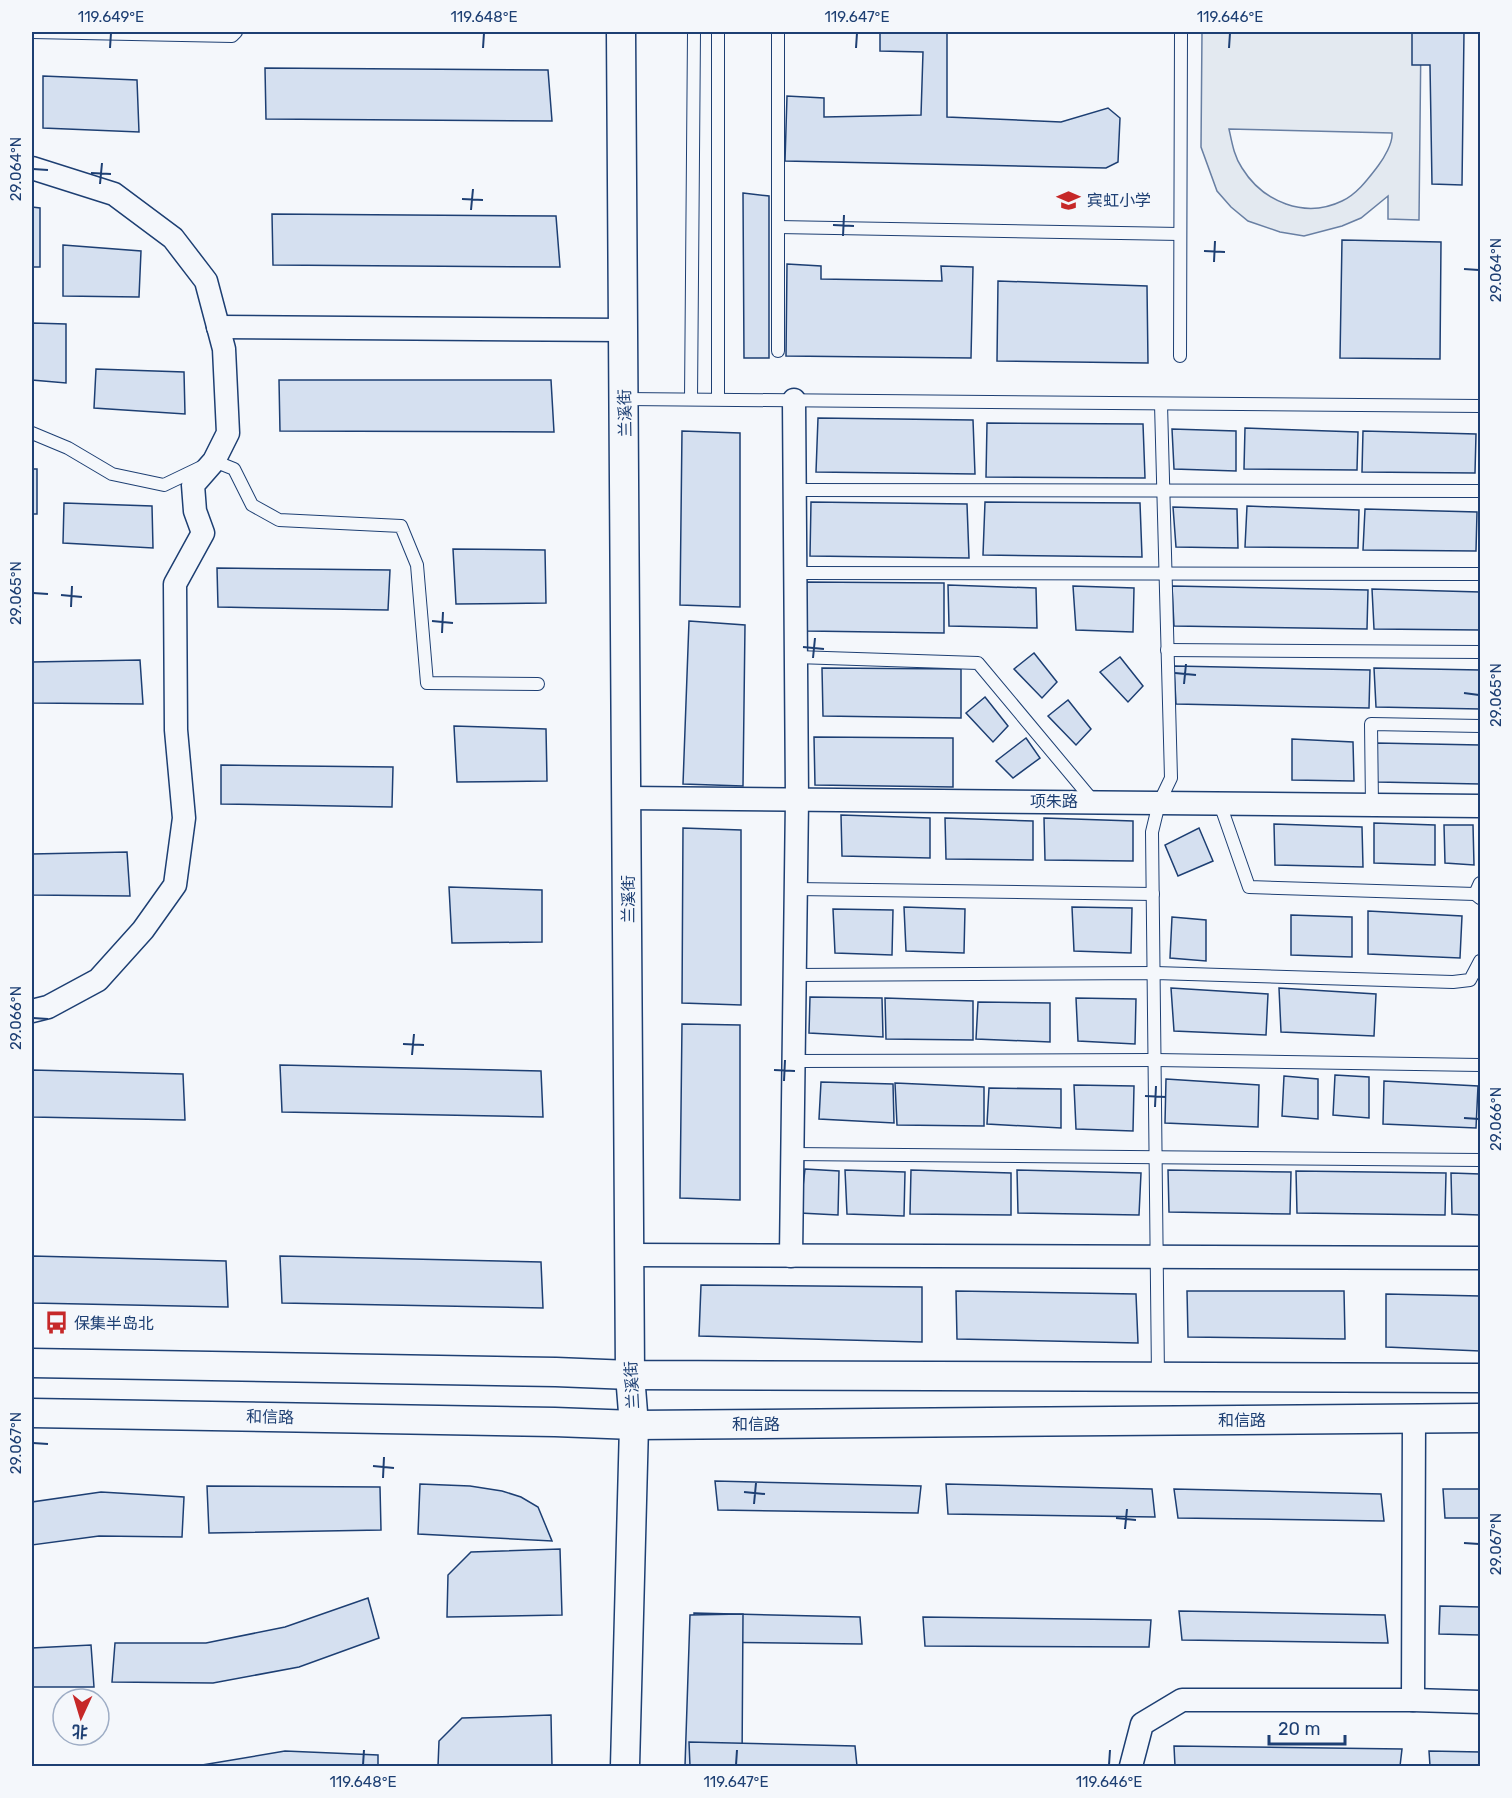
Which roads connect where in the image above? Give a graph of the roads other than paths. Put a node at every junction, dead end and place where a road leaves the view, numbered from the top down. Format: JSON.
{"nodes":[{"id":1,"x":32,"y":32,"type":"edge"},
{"id":2,"x":236,"y":32,"type":"edge"},
{"id":3,"x":621,"y":32,"type":"edge"},
{"id":4,"x":694,"y":32,"type":"edge"},
{"id":5,"x":718,"y":32,"type":"edge"},
{"id":6,"x":778,"y":32,"type":"edge"},
{"id":7,"x":1181,"y":32,"type":"edge"},
{"id":8,"x":32,"y":168,"type":"edge"},
{"id":9,"x":778,"y":227,"type":"junction"},
{"id":10,"x":1180,"y":234,"type":"junction"},
{"id":11,"x":218,"y":327,"type":"junction"},
{"id":12,"x":622,"y":330,"type":"junction"},
{"id":13,"x":778,"y":351,"type":"dead end"},
{"id":14,"x":1180,"y":356,"type":"dead end"},
{"id":15,"x":625,"y":399,"type":"junction"},
{"id":16,"x":691,"y":399,"type":"junction"},
{"id":17,"x":718,"y":399,"type":"junction"},
{"id":18,"x":794,"y":400,"type":"junction"},
{"id":19,"x":1161,"y":404,"type":"junction"},
{"id":20,"x":1480,"y":406,"type":"edge"},
{"id":21,"x":32,"y":433,"type":"edge"},
{"id":22,"x":214,"y":461,"type":"junction"},
{"id":23,"x":795,"y":490,"type":"junction"},
{"id":24,"x":1163,"y":491,"type":"junction"},
{"id":25,"x":1480,"y":491,"type":"edge"},
{"id":26,"x":796,"y":573,"type":"junction"},
{"id":27,"x":1165,"y":574,"type":"junction"},
{"id":28,"x":1480,"y":574,"type":"edge"},
{"id":29,"x":1167,"y":650,"type":"junction"},
{"id":30,"x":1480,"y":652,"type":"edge"},
{"id":31,"x":796,"y":657,"type":"junction"},
{"id":32,"x":538,"y":684,"type":"dead end"},
{"id":33,"x":1480,"y":726,"type":"edge"},
{"id":34,"x":627,"y":798,"type":"junction"},
{"id":35,"x":797,"y":799,"type":"junction"},
{"id":36,"x":1094,"y":802,"type":"junction"},
{"id":37,"x":1159,"y":803,"type":"junction"},
{"id":38,"x":1220,"y":804,"type":"junction"},
{"id":39,"x":1372,"y":805,"type":"junction"},
{"id":40,"x":1480,"y":806,"type":"edge"},
{"id":41,"x":796,"y":889,"type":"junction"},
{"id":42,"x":1479,"y":892,"type":"edge"},
{"id":43,"x":1153,"y":894,"type":"junction"},
{"id":44,"x":1480,"y":961,"type":"edge"},
{"id":45,"x":1155,"y":973,"type":"junction"},
{"id":46,"x":795,"y":975,"type":"junction"},
{"id":47,"x":32,"y":1011,"type":"edge"},
{"id":48,"x":1155,"y":1059,"type":"junction"},
{"id":49,"x":794,"y":1061,"type":"junction"},
{"id":50,"x":1480,"y":1065,"type":"edge"},
{"id":51,"x":792,"y":1154,"type":"junction"},
{"id":52,"x":1155,"y":1157,"type":"junction"},
{"id":53,"x":1480,"y":1160,"type":"edge"},
{"id":54,"x":630,"y":1255,"type":"junction"},
{"id":55,"x":791,"y":1256,"type":"junction"},
{"id":56,"x":1157,"y":1257,"type":"junction"},
{"id":57,"x":1480,"y":1258,"type":"edge"},
{"id":58,"x":32,"y":1364,"type":"edge"},
{"id":59,"x":630,"y":1375,"type":"junction"},
{"id":60,"x":1158,"y":1377,"type":"junction"},
{"id":61,"x":1480,"y":1378,"type":"edge"},
{"id":62,"x":32,"y":1413,"type":"edge"},
{"id":63,"x":1480,"y":1418,"type":"edge"},
{"id":64,"x":1414,"y":1419,"type":"junction"},
{"id":65,"x":634,"y":1425,"type":"junction"},
{"id":66,"x":1413,"y":1700,"type":"junction"},
{"id":67,"x":1480,"y":1702,"type":"edge"},
{"id":68,"x":625,"y":1767,"type":"edge"},
{"id":69,"x":1131,"y":1767,"type":"edge"}],
"edges":[{"from":1,"to":2,"type":"lane"},
{"from":3,"to":12,"type":"street","name":"兰溪街"},
{"from":4,"to":16,"type":"lane"},
{"from":5,"to":17,"type":"lane"},
{"from":6,"to":9,"type":"lane"},
{"from":7,"to":10,"type":"lane"},
{"from":8,"to":11,"type":"street"},
{"from":9,"to":10,"type":"lane"},
{"from":9,"to":13,"type":"lane"},
{"from":10,"to":14,"type":"lane"},
{"from":11,"to":12,"type":"street"},
{"from":11,"to":22,"type":"street"},
{"from":12,"to":15,"type":"street","name":"兰溪街"},
{"from":15,"to":16,"type":"lane"},
{"from":15,"to":34,"type":"street","name":"兰溪街"},
{"from":16,"to":17,"type":"lane"},
{"from":17,"to":18,"type":"lane"},
{"from":18,"to":19,"type":"lane"},
{"from":18,"to":23,"type":"street"},
{"from":19,"to":20,"type":"lane"},
{"from":19,"to":24,"type":"lane"},
{"from":21,"to":22,"type":"lane"},
{"from":22,"to":32,"type":"lane"},
{"from":22,"to":47,"type":"street"},
{"from":23,"to":24,"type":"lane"},
{"from":23,"to":26,"type":"street"},
{"from":24,"to":25,"type":"lane"},
{"from":24,"to":27,"type":"lane"},
{"from":26,"to":27,"type":"lane"},
{"from":26,"to":31,"type":"street"},
{"from":27,"to":28,"type":"lane"},
{"from":27,"to":29,"type":"lane"},
{"from":29,"to":30,"type":"lane"},
{"from":29,"to":37,"type":"lane"},
{"from":31,"to":35,"type":"street"},
{"from":31,"to":36,"type":"lane"},
{"from":33,"to":39,"type":"lane"},
{"from":34,"to":35,"type":"street","name":"项朱路"},
{"from":34,"to":54,"type":"street","name":"兰溪街"},
{"from":35,"to":36,"type":"street","name":"项朱路"},
{"from":35,"to":41,"type":"street"},
{"from":36,"to":37,"type":"street","name":"项朱路"},
{"from":37,"to":38,"type":"street","name":"项朱路"},
{"from":37,"to":43,"type":"lane"},
{"from":38,"to":39,"type":"street","name":"项朱路"},
{"from":38,"to":42,"type":"lane"},
{"from":39,"to":40,"type":"street","name":"项朱路"},
{"from":41,"to":43,"type":"lane"},
{"from":41,"to":46,"type":"street"},
{"from":43,"to":45,"type":"lane"},
{"from":44,"to":45,"type":"lane"},
{"from":45,"to":46,"type":"lane"},
{"from":45,"to":48,"type":"lane"},
{"from":46,"to":49,"type":"street"},
{"from":48,"to":49,"type":"lane"},
{"from":48,"to":50,"type":"lane"},
{"from":48,"to":52,"type":"lane"},
{"from":49,"to":51,"type":"street"},
{"from":51,"to":52,"type":"lane"},
{"from":51,"to":55,"type":"street"},
{"from":52,"to":53,"type":"lane"},
{"from":52,"to":56,"type":"lane"},
{"from":54,"to":55,"type":"street"},
{"from":54,"to":59,"type":"street","name":"兰溪街"},
{"from":55,"to":56,"type":"street"},
{"from":56,"to":57,"type":"street"},
{"from":56,"to":60,"type":"lane"},
{"from":58,"to":59,"type":"street"},
{"from":59,"to":60,"type":"street"},
{"from":59,"to":65,"type":"street","name":"兰溪街"},
{"from":60,"to":61,"type":"street"},
{"from":62,"to":65,"type":"street","name":"和信路"},
{"from":63,"to":64,"type":"street","name":"和信路"},
{"from":64,"to":65,"type":"street","name":"和信路"},
{"from":64,"to":66,"type":"street"},
{"from":65,"to":68,"type":"street","name":"兰溪街"},
{"from":66,"to":67,"type":"street"},
{"from":66,"to":69,"type":"street"}]}
